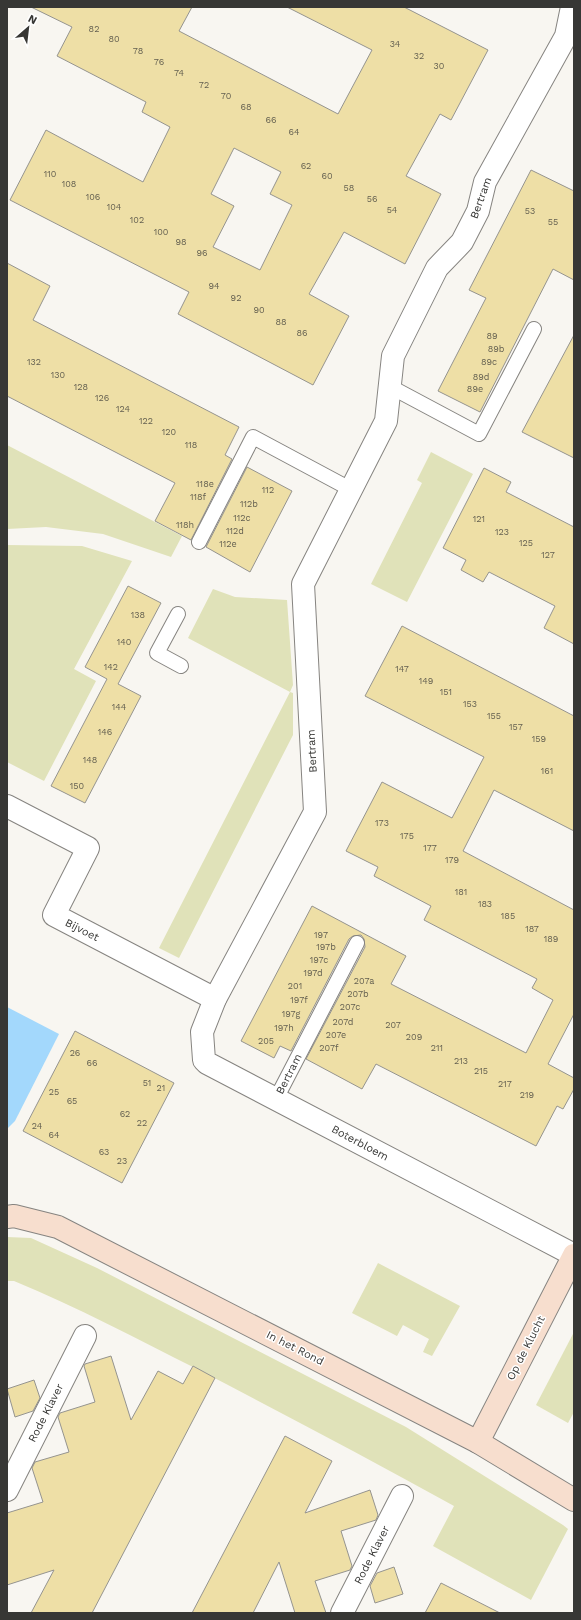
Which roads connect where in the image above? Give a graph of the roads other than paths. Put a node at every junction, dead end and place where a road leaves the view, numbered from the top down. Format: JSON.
{"nodes":[{"id":1,"x":572,"y":7,"type":"edge"},
{"id":2,"x":534,"y":329,"type":"dead end"},
{"id":3,"x":389,"y":386,"type":"junction"},
{"id":4,"x":352,"y":490,"type":"junction"},
{"id":5,"x":199,"y":542,"type":"dead end"},
{"id":6,"x":178,"y":614,"type":"dead end"},
{"id":7,"x":181,"y":666,"type":"dead end"},
{"id":8,"x":7,"y":806,"type":"edge"},
{"id":9,"x":357,"y":943,"type":"dead end"},
{"id":10,"x":215,"y":999,"type":"junction"},
{"id":11,"x":276,"y":1099,"type":"junction"},
{"id":12,"x":7,"y":1217,"type":"edge"},
{"id":13,"x":574,"y":1255,"type":"edge"},
{"id":14,"x":85,"y":1336,"type":"dead end"},
{"id":15,"x":478,"y":1442,"type":"junction"},
{"id":16,"x":7,"y":1490,"type":"edge"},
{"id":17,"x":402,"y":1496,"type":"dead end"},
{"id":18,"x":574,"y":1500,"type":"edge"},
{"id":19,"x":342,"y":1613,"type":"edge"}],
"edges":[{"from":1,"to":3,"type":"street","name":"Bertram"},
{"from":2,"to":3,"type":"lane"},
{"from":3,"to":4,"type":"street","name":"Bertram"},
{"from":4,"to":5,"type":"lane"},
{"from":4,"to":10,"type":"street","name":"Bertram"},
{"from":6,"to":7,"type":"lane"},
{"from":8,"to":10,"type":"street","name":"Bijvoet"},
{"from":9,"to":11,"type":"lane","name":"Bertram"},
{"from":10,"to":11,"type":"street","name":"Boterbloem"},
{"from":11,"to":13,"type":"street","name":"Boterbloem"},
{"from":12,"to":15,"type":"street","name":"In het Rond"},
{"from":13,"to":15,"type":"street","name":"Op de Klucht"},
{"from":14,"to":16,"type":"street","name":"Rode Klaver"},
{"from":15,"to":18,"type":"street","name":"In het Rond"},
{"from":17,"to":19,"type":"street","name":"Rode Klaver"}]}
